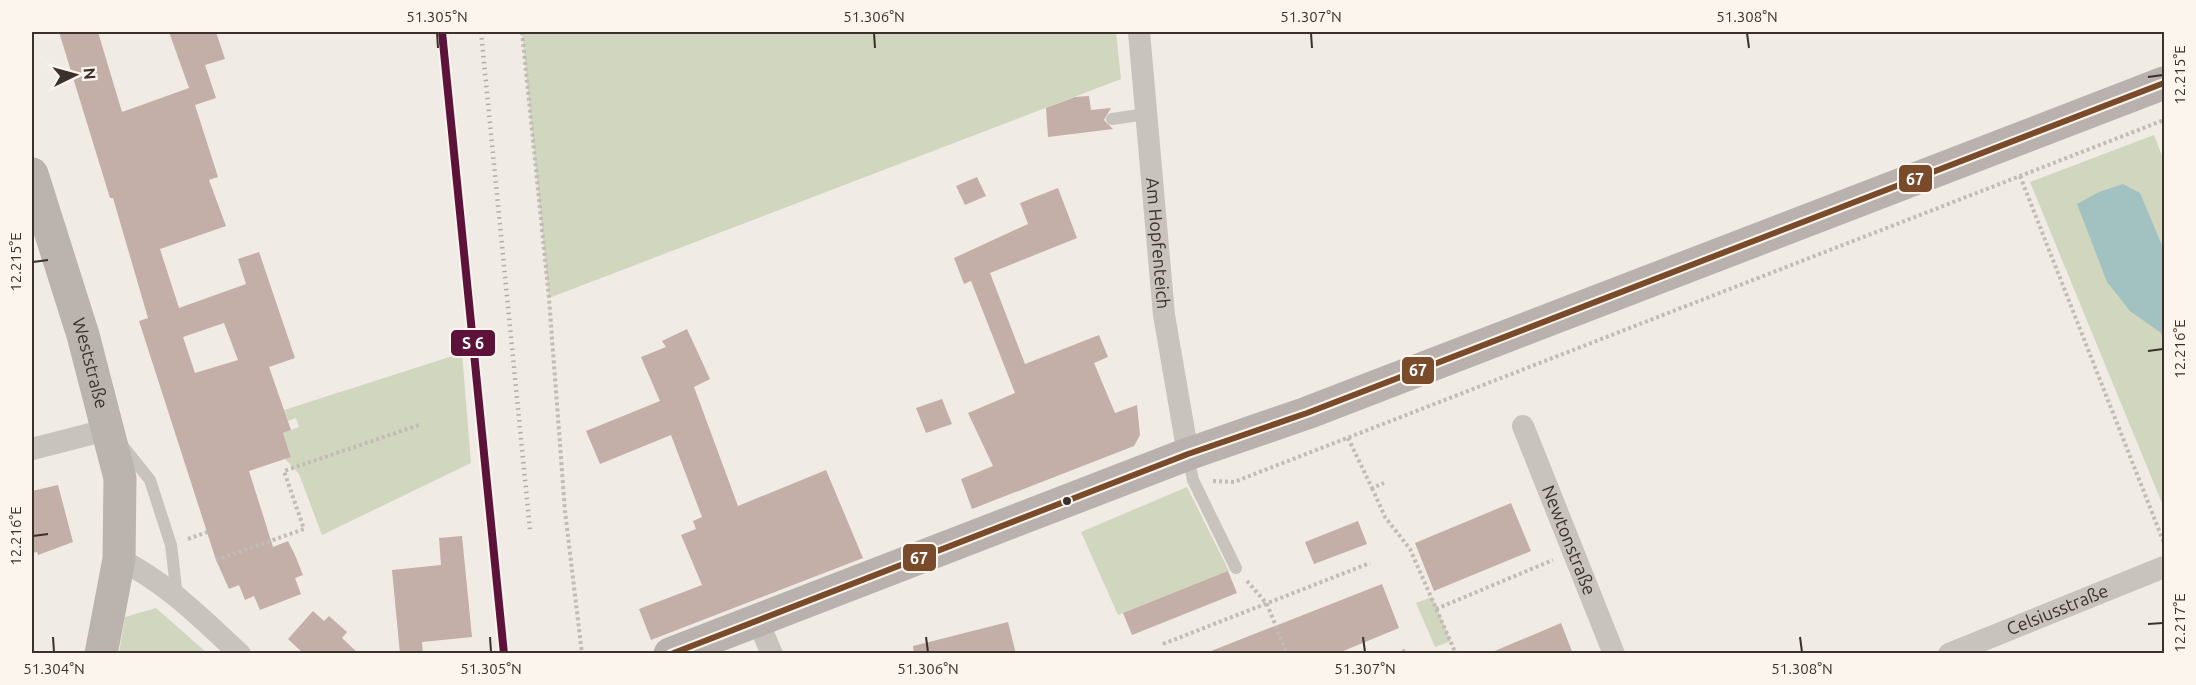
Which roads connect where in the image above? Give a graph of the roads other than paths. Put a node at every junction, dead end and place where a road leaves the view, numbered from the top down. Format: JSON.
{"nodes":[{"id":1,"x":1139,"y":32,"type":"edge"},
{"id":2,"x":2164,"y":83,"type":"edge"},
{"id":3,"x":1146,"y":114,"type":"junction"},
{"id":4,"x":1112,"y":119,"type":"dead end"},
{"id":5,"x":32,"y":174,"type":"edge"},
{"id":6,"x":1523,"y":426,"type":"dead end"},
{"id":7,"x":110,"y":429,"type":"junction"},
{"id":8,"x":32,"y":449,"type":"edge"},
{"id":9,"x":1190,"y":467,"type":"junction"},
{"id":10,"x":119,"y":559,"type":"junction"},
{"id":11,"x":2164,"y":567,"type":"edge"},
{"id":12,"x":1236,"y":568,"type":"road end"},
{"id":13,"x":177,"y":596,"type":"junction"},
{"id":14,"x":757,"y":619,"type":"junction"},
{"id":15,"x":101,"y":654,"type":"edge"},
{"id":16,"x":240,"y":654,"type":"edge"},
{"id":17,"x":670,"y":654,"type":"edge"},
{"id":18,"x":772,"y":654,"type":"edge"},
{"id":19,"x":1614,"y":654,"type":"edge"},
{"id":20,"x":1949,"y":654,"type":"edge"}],
"edges":[{"from":1,"to":3,"type":"street","name":"Am Hopfenteich"},
{"from":2,"to":9,"type":"main road"},
{"from":3,"to":4,"type":"lane"},
{"from":3,"to":9,"type":"street","name":"Am Hopfenteich"},
{"from":5,"to":7,"type":"main road","name":"Weststraße"},
{"from":6,"to":19,"type":"street","name":"Newtonstraße"},
{"from":7,"to":8,"type":"street"},
{"from":7,"to":10,"type":"main road","name":"Weststraße"},
{"from":7,"to":13,"type":"lane"},
{"from":9,"to":12,"type":"lane"},
{"from":9,"to":14,"type":"main road"},
{"from":10,"to":13,"type":"street"},
{"from":10,"to":15,"type":"main road","name":"Weststraße"},
{"from":11,"to":20,"type":"street","name":"Celsiusstraße"},
{"from":13,"to":16,"type":"street"},
{"from":14,"to":17,"type":"main road"},
{"from":14,"to":18,"type":"street"}]}
